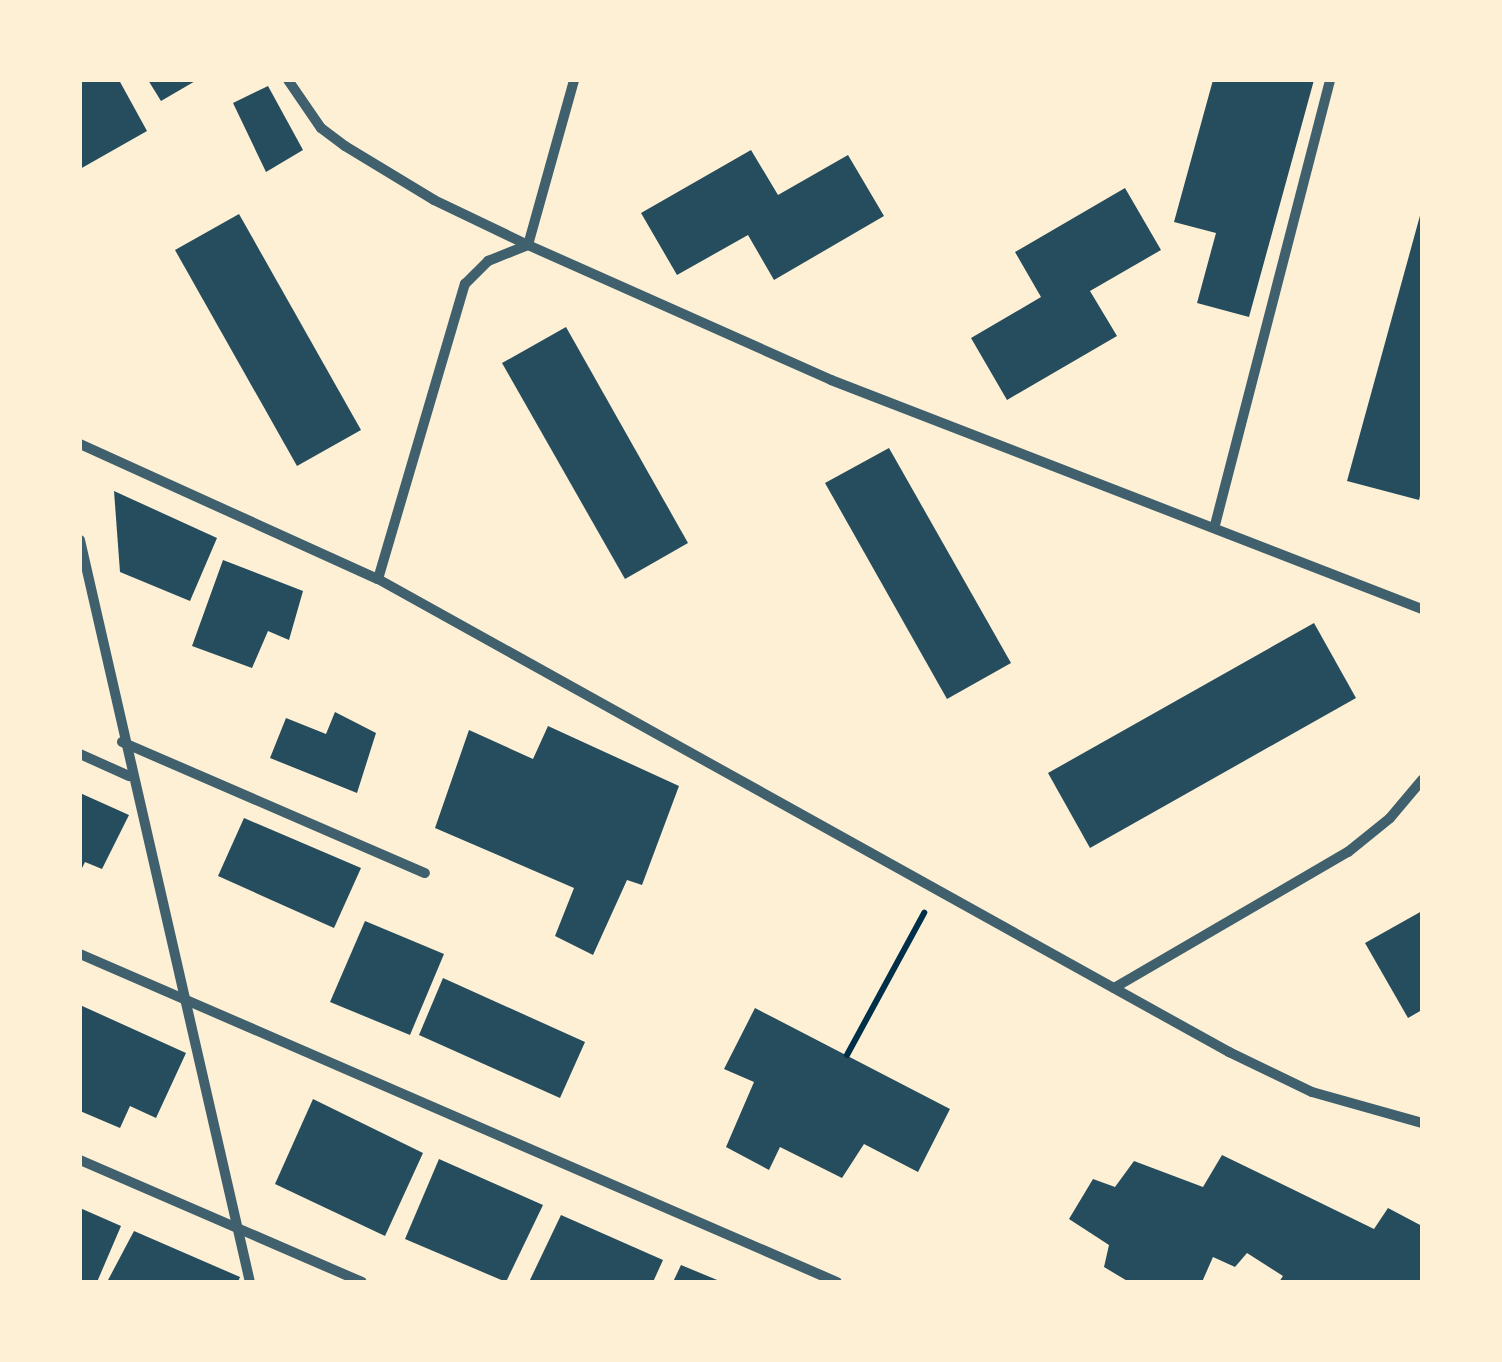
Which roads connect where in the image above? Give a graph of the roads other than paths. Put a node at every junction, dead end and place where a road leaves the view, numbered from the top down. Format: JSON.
{"nodes":[{"id":1,"x":288,"y":80,"type":"edge"},
{"id":2,"x":574,"y":80,"type":"edge"},
{"id":3,"x":1330,"y":80,"type":"edge"},
{"id":4,"x":528,"y":245,"type":"junction"},
{"id":5,"x":80,"y":444,"type":"edge"},
{"id":6,"x":1215,"y":524,"type":"junction"},
{"id":7,"x":80,"y":540,"type":"edge"},
{"id":8,"x":378,"y":579,"type":"junction"},
{"id":9,"x":1422,"y":609,"type":"edge"},
{"id":10,"x":122,"y":742,"type":"junction"},
{"id":11,"x":80,"y":754,"type":"edge"},
{"id":12,"x":129,"y":776,"type":"junction"},
{"id":13,"x":1422,"y":780,"type":"edge"},
{"id":14,"x":425,"y":873,"type":"dead end"},
{"id":15,"x":80,"y":954,"type":"edge"},
{"id":16,"x":1114,"y":988,"type":"junction"},
{"id":17,"x":184,"y":1000,"type":"junction"},
{"id":18,"x":1422,"y":1123,"type":"edge"},
{"id":19,"x":80,"y":1160,"type":"edge"},
{"id":20,"x":237,"y":1228,"type":"junction"},
{"id":21,"x":250,"y":1282,"type":"edge"},
{"id":22,"x":362,"y":1282,"type":"edge"},
{"id":23,"x":837,"y":1282,"type":"edge"}],
"edges":[{"from":1,"to":4,"type":"street"},
{"from":2,"to":4,"type":"street"},
{"from":3,"to":6,"type":"street"},
{"from":4,"to":6,"type":"street"},
{"from":4,"to":8,"type":"street"},
{"from":5,"to":8,"type":"street"},
{"from":6,"to":9,"type":"street"},
{"from":7,"to":10,"type":"street"},
{"from":8,"to":16,"type":"street"},
{"from":10,"to":12,"type":"street"},
{"from":10,"to":14,"type":"street"},
{"from":11,"to":12,"type":"street"},
{"from":12,"to":17,"type":"street"},
{"from":13,"to":16,"type":"street"},
{"from":15,"to":17,"type":"street"},
{"from":16,"to":18,"type":"street"},
{"from":17,"to":20,"type":"street"},
{"from":17,"to":23,"type":"street"},
{"from":19,"to":20,"type":"street"},
{"from":20,"to":21,"type":"street"},
{"from":20,"to":22,"type":"street"}]}
